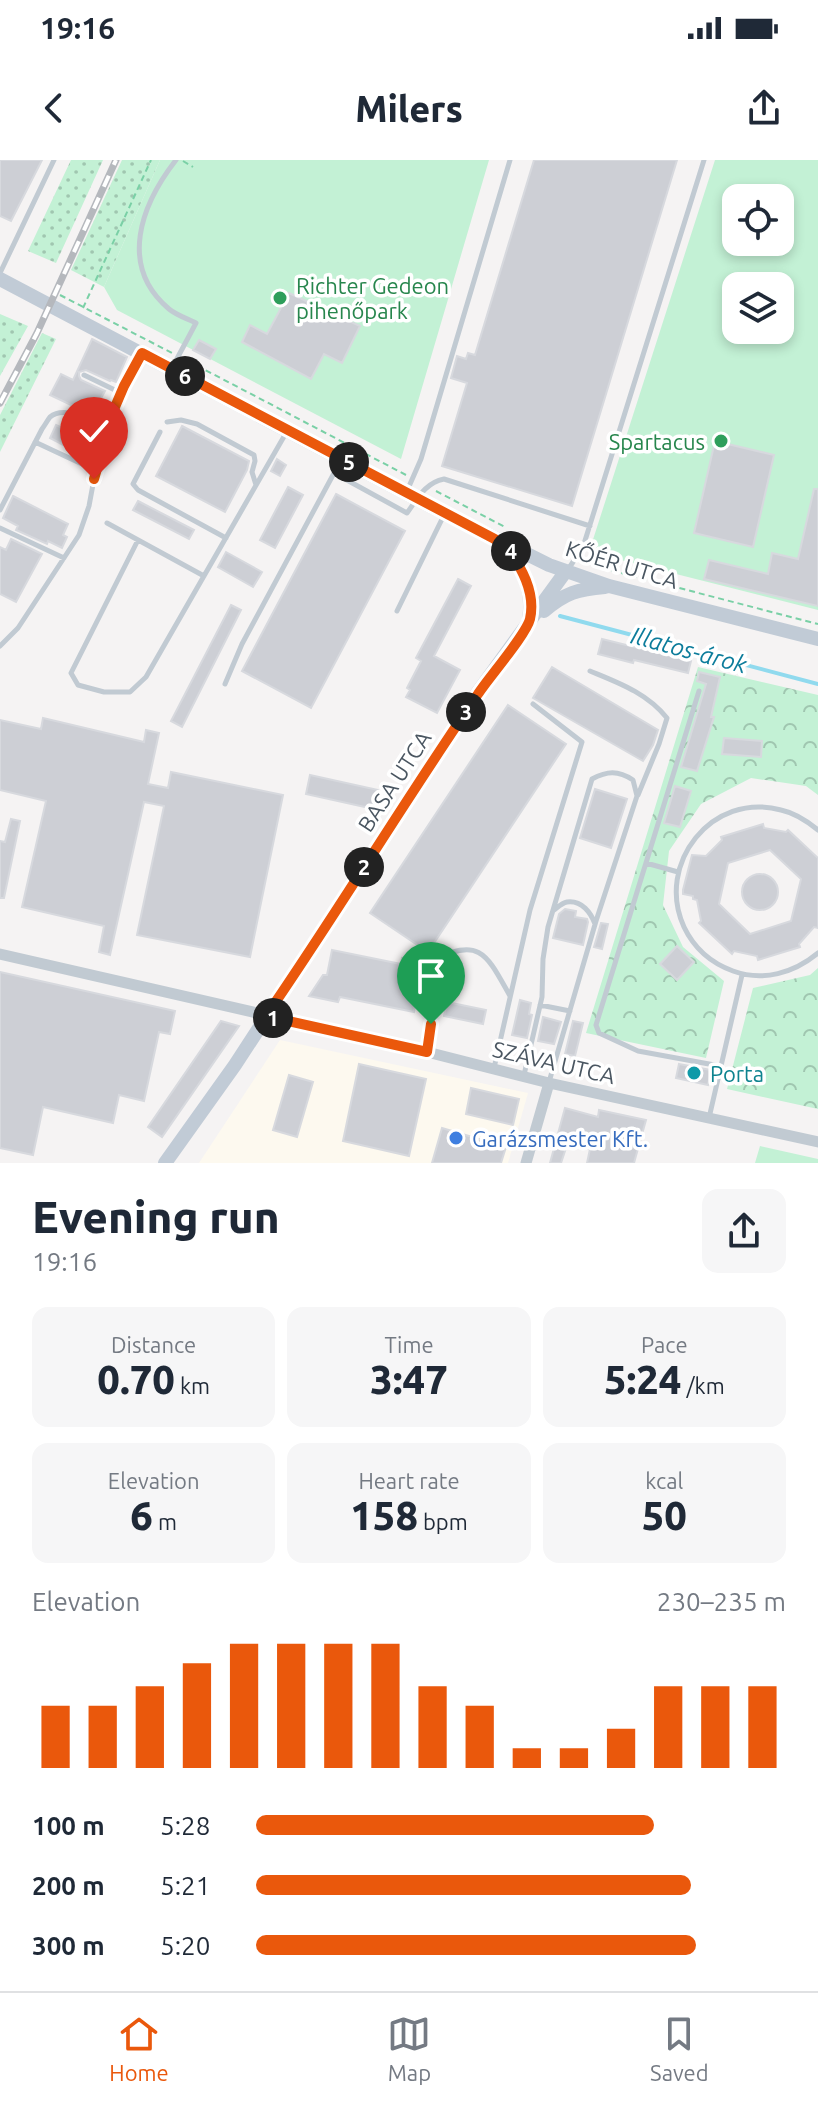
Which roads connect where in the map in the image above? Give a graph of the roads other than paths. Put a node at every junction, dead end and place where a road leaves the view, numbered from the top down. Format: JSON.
{"nodes":[{"id":1,"x":54,"y":160,"type":"edge"},
{"id":2,"x":176,"y":160,"type":"edge"},
{"id":3,"x":510,"y":160,"type":"edge"},
{"id":4,"x":704,"y":160,"type":"edge"},
{"id":5,"x":0,"y":273,"type":"edge"},
{"id":6,"x":0,"y":279,"type":"edge"},
{"id":7,"x":142,"y":353,"type":"junction"},
{"id":8,"x":175,"y":362,"type":"junction"},
{"id":9,"x":84,"y":375,"type":"dead end"},
{"id":10,"x":121,"y":393,"type":"junction"},
{"id":11,"x":167,"y":422,"type":"dead end"},
{"id":12,"x":108,"y":429,"type":"junction"},
{"id":13,"x":288,"y":430,"type":"junction"},
{"id":14,"x":160,"y":432,"type":"dead end"},
{"id":15,"x":35,"y":442,"type":"junction"},
{"id":16,"x":342,"y":459,"type":"junction"},
{"id":17,"x":97,"y":471,"type":"junction"},
{"id":18,"x":334,"y":473,"type":"junction"},
{"id":19,"x":256,"y":485,"type":"junction"},
{"id":20,"x":416,"y":489,"type":"junction"},
{"id":21,"x":0,"y":510,"type":"edge"},
{"id":22,"x":445,"y":514,"type":"junction"},
{"id":23,"x":107,"y":523,"type":"dead end"},
{"id":24,"x":590,"y":526,"type":"junction"},
{"id":25,"x":0,"y":528,"type":"edge"},
{"id":26,"x":226,"y":538,"type":"junction"},
{"id":27,"x":138,"y":540,"type":"junction"},
{"id":28,"x":506,"y":545,"type":"junction"},
{"id":29,"x":64,"y":558,"type":"junction"},
{"id":30,"x":566,"y":571,"type":"junction"},
{"id":31,"x":204,"y":576,"type":"junction"},
{"id":32,"x":609,"y":586,"type":"junction"},
{"id":33,"x":397,"y":611,"type":"dead end"},
{"id":34,"x":529,"y":623,"type":"junction"},
{"id":35,"x":818,"y":639,"type":"edge"},
{"id":36,"x":0,"y":646,"type":"edge"},
{"id":37,"x":590,"y":671,"type":"dead end"},
{"id":38,"x":225,"y":684,"type":"dead end"},
{"id":39,"x":699,"y":691,"type":"dead end"},
{"id":40,"x":533,"y":704,"type":"dead end"},
{"id":41,"x":637,"y":796,"type":"junction"},
{"id":42,"x":818,"y":830,"type":"edge"},
{"id":43,"x":646,"y":863,"type":"junction"},
{"id":44,"x":678,"y":872,"type":"junction"},
{"id":45,"x":553,"y":911,"type":"junction"},
{"id":46,"x":595,"y":925,"type":"junction"},
{"id":47,"x":818,"y":953,"type":"edge"},
{"id":48,"x":0,"y":954,"type":"edge"},
{"id":49,"x":742,"y":975,"type":"junction"},
{"id":50,"x":511,"y":997,"type":"junction"},
{"id":51,"x":540,"y":1005,"type":"junction"},
{"id":52,"x":570,"y":1011,"type":"junction"},
{"id":53,"x":266,"y":1016,"type":"junction"},
{"id":54,"x":427,"y":1052,"type":"junction"},
{"id":55,"x":720,"y":1066,"type":"junction"},
{"id":56,"x":494,"y":1069,"type":"junction"},
{"id":57,"x":524,"y":1077,"type":"junction"},
{"id":58,"x":549,"y":1083,"type":"junction"},
{"id":59,"x":709,"y":1118,"type":"junction"},
{"id":60,"x":818,"y":1142,"type":"edge"},
{"id":61,"x":165,"y":1163,"type":"edge"},
{"id":62,"x":526,"y":1163,"type":"edge"}],
"edges":[{"from":1,"to":5,"type":"lane"},
{"from":2,"to":8,"type":"lane"},
{"from":3,"to":20,"type":"lane"},
{"from":4,"to":24,"type":"lane"},
{"from":6,"to":7,"type":"street","name":"KŐÉR UTCA"},
{"from":7,"to":8,"type":"street","name":"KŐÉR UTCA"},
{"from":7,"to":10,"type":"lane"},
{"from":8,"to":13,"type":"street","name":"KŐÉR UTCA"},
{"from":9,"to":10,"type":"lane"},
{"from":10,"to":12,"type":"lane"},
{"from":11,"to":19,"type":"lane"},
{"from":12,"to":15,"type":"lane"},
{"from":12,"to":17,"type":"lane"},
{"from":13,"to":16,"type":"street","name":"KŐÉR UTCA"},
{"from":13,"to":19,"type":"lane"},
{"from":14,"to":26,"type":"lane"},
{"from":15,"to":17,"type":"lane"},
{"from":15,"to":21,"type":"lane"},
{"from":16,"to":18,"type":"lane"},
{"from":16,"to":20,"type":"street","name":"KŐÉR UTCA"},
{"from":17,"to":29,"type":"lane"},
{"from":18,"to":20,"type":"lane"},
{"from":18,"to":38,"type":"lane"},
{"from":19,"to":26,"type":"lane"},
{"from":20,"to":22,"type":"street","name":"KŐÉR UTCA"},
{"from":20,"to":24,"type":"lane"},
{"from":22,"to":28,"type":"street","name":"KŐÉR UTCA"},
{"from":22,"to":33,"type":"lane"},
{"from":23,"to":27,"type":"lane"},
{"from":24,"to":30,"type":"lane"},
{"from":25,"to":29,"type":"lane"},
{"from":26,"to":31,"type":"lane"},
{"from":27,"to":31,"type":"lane"},
{"from":27,"to":31,"type":"lane"},
{"from":28,"to":30,"type":"street","name":"KŐÉR UTCA"},
{"from":28,"to":34,"type":"street"},
{"from":29,"to":36,"type":"lane"},
{"from":30,"to":32,"type":"street","name":"KŐÉR UTCA"},
{"from":30,"to":34,"type":"street","name":"BASA UTCA"},
{"from":32,"to":34,"type":"street","name":"BASA UTCA"},
{"from":32,"to":35,"type":"street","name":"KŐÉR UTCA"},
{"from":34,"to":53,"type":"street","name":"BASA UTCA"},
{"from":37,"to":41,"type":"lane"},
{"from":39,"to":43,"type":"lane"},
{"from":40,"to":50,"type":"lane"},
{"from":41,"to":45,"type":"lane"},
{"from":41,"to":46,"type":"lane"},
{"from":42,"to":44,"type":"lane"},
{"from":43,"to":44,"type":"lane"},
{"from":43,"to":55,"type":"lane"},
{"from":44,"to":49,"type":"lane"},
{"from":45,"to":46,"type":"lane"},
{"from":45,"to":51,"type":"lane"},
{"from":46,"to":52,"type":"lane"},
{"from":47,"to":49,"type":"lane"},
{"from":48,"to":53,"type":"street","name":"SZÁVA UTCA"},
{"from":49,"to":55,"type":"lane"},
{"from":50,"to":54,"type":"lane"},
{"from":50,"to":56,"type":"lane"},
{"from":51,"to":52,"type":"lane"},
{"from":51,"to":57,"type":"lane"},
{"from":52,"to":58,"type":"lane"},
{"from":53,"to":54,"type":"street","name":"SZÁVA UTCA"},
{"from":53,"to":61,"type":"street","name":"BASA UTCA"},
{"from":54,"to":56,"type":"street","name":"SZÁVA UTCA"},
{"from":55,"to":59,"type":"lane"},
{"from":56,"to":57,"type":"street","name":"SZÁVA UTCA"},
{"from":57,"to":58,"type":"street","name":"SZÁVA UTCA"},
{"from":58,"to":59,"type":"street","name":"SZÁVA UTCA"},
{"from":58,"to":62,"type":"street"},
{"from":59,"to":60,"type":"street","name":"SZÁVA UTCA"}]}
